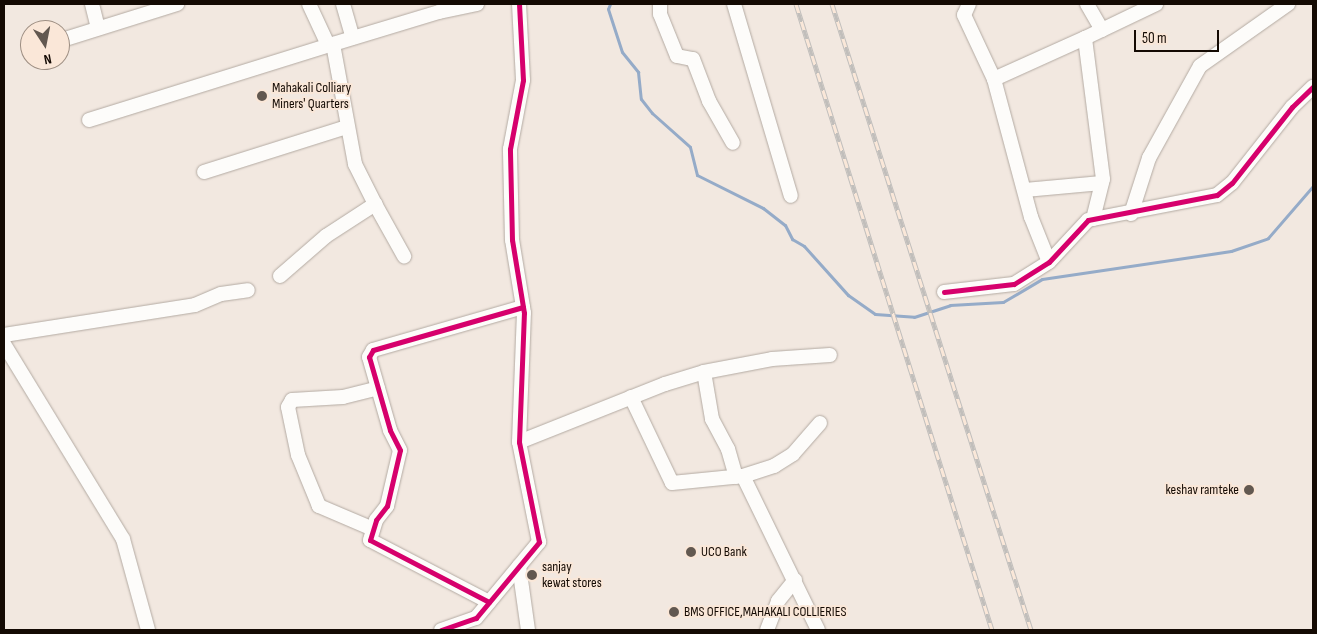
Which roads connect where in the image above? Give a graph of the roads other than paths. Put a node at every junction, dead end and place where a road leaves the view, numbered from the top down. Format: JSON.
{"nodes":[{"id":1,"x":92,"y":4,"type":"edge"},
{"id":2,"x":176,"y":4,"type":"edge"},
{"id":3,"x":309,"y":4,"type":"edge"},
{"id":4,"x":343,"y":4,"type":"edge"},
{"id":5,"x":477,"y":4,"type":"edge"},
{"id":6,"x":519,"y":4,"type":"edge"},
{"id":7,"x":660,"y":4,"type":"edge"},
{"id":8,"x":734,"y":4,"type":"edge"},
{"id":9,"x":969,"y":4,"type":"edge"},
{"id":10,"x":1087,"y":4,"type":"edge"},
{"id":11,"x":1156,"y":4,"type":"edge"},
{"id":12,"x":1288,"y":4,"type":"edge"},
{"id":13,"x":98,"y":28,"type":"junction"},
{"id":14,"x":1102,"y":30,"type":"junction"},
{"id":15,"x":70,"y":37,"type":"edge"},
{"id":16,"x":353,"y":38,"type":"junction"},
{"id":17,"x":1085,"y":38,"type":"junction"},
{"id":18,"x":330,"y":44,"type":"junction"},
{"id":19,"x":994,"y":79,"type":"junction"},
{"id":20,"x":1313,"y":87,"type":"edge"},
{"id":21,"x":90,"y":120,"type":"dead end"},
{"id":22,"x":347,"y":127,"type":"junction"},
{"id":23,"x":733,"y":143,"type":"dead end"},
{"id":24,"x":204,"y":172,"type":"dead end"},
{"id":25,"x":1102,"y":183,"type":"junction"},
{"id":26,"x":1024,"y":190,"type":"junction"},
{"id":27,"x":791,"y":196,"type":"dead end"},
{"id":28,"x":375,"y":204,"type":"junction"},
{"id":29,"x":1131,"y":214,"type":"junction"},
{"id":30,"x":1093,"y":219,"type":"junction"},
{"id":31,"x":404,"y":256,"type":"dead end"},
{"id":32,"x":1049,"y":262,"type":"junction"},
{"id":33,"x":280,"y":276,"type":"dead end"},
{"id":34,"x":248,"y":290,"type":"dead end"},
{"id":35,"x":944,"y":292,"type":"dead end"},
{"id":36,"x":523,"y":307,"type":"junction"},
{"id":37,"x":4,"y":335,"type":"edge"},
{"id":38,"x":4,"y":344,"type":"edge"},
{"id":39,"x":830,"y":355,"type":"dead end"},
{"id":40,"x":704,"y":372,"type":"junction"},
{"id":41,"x":378,"y":388,"type":"junction"},
{"id":42,"x":631,"y":397,"type":"junction"},
{"id":43,"x":820,"y":423,"type":"dead end"},
{"id":44,"x":519,"y":442,"type":"junction"},
{"id":45,"x":739,"y":477,"type":"junction"},
{"id":46,"x":373,"y":529,"type":"junction"},
{"id":47,"x":519,"y":566,"type":"junction"},
{"id":48,"x":795,"y":580,"type":"junction"},
{"id":49,"x":489,"y":602,"type":"junction"},
{"id":50,"x":148,"y":630,"type":"edge"},
{"id":51,"x":441,"y":630,"type":"edge"},
{"id":52,"x":528,"y":630,"type":"edge"},
{"id":53,"x":767,"y":630,"type":"edge"},
{"id":54,"x":818,"y":630,"type":"edge"}],
"edges":[{"from":1,"to":13,"type":"street"},
{"from":2,"to":13,"type":"street"},
{"from":3,"to":18,"type":"street"},
{"from":4,"to":16,"type":"street"},
{"from":5,"to":16,"type":"street"},
{"from":6,"to":36,"type":"street"},
{"from":7,"to":23,"type":"street"},
{"from":8,"to":27,"type":"street"},
{"from":9,"to":19,"type":"street"},
{"from":10,"to":14,"type":"street"},
{"from":11,"to":14,"type":"street"},
{"from":12,"to":29,"type":"street"},
{"from":13,"to":15,"type":"street"},
{"from":14,"to":17,"type":"street"},
{"from":16,"to":18,"type":"street"},
{"from":17,"to":19,"type":"street"},
{"from":17,"to":25,"type":"street"},
{"from":18,"to":21,"type":"street"},
{"from":18,"to":22,"type":"street"},
{"from":19,"to":26,"type":"street"},
{"from":20,"to":29,"type":"street"},
{"from":22,"to":24,"type":"street"},
{"from":22,"to":28,"type":"street"},
{"from":25,"to":26,"type":"street"},
{"from":25,"to":30,"type":"street"},
{"from":26,"to":32,"type":"street"},
{"from":28,"to":31,"type":"street"},
{"from":28,"to":33,"type":"street"},
{"from":29,"to":30,"type":"street"},
{"from":30,"to":32,"type":"street"},
{"from":32,"to":35,"type":"street"},
{"from":34,"to":37,"type":"street"},
{"from":36,"to":41,"type":"street"},
{"from":36,"to":44,"type":"street"},
{"from":38,"to":50,"type":"street"},
{"from":39,"to":40,"type":"street"},
{"from":40,"to":42,"type":"street"},
{"from":40,"to":45,"type":"street"},
{"from":41,"to":46,"type":"street"},
{"from":41,"to":46,"type":"street"},
{"from":42,"to":44,"type":"street"},
{"from":42,"to":45,"type":"street"},
{"from":43,"to":45,"type":"street"},
{"from":44,"to":47,"type":"street"},
{"from":45,"to":48,"type":"street"},
{"from":46,"to":49,"type":"street"},
{"from":47,"to":49,"type":"street"},
{"from":47,"to":52,"type":"street"},
{"from":48,"to":53,"type":"street"},
{"from":48,"to":54,"type":"street"},
{"from":49,"to":51,"type":"street"}]}
